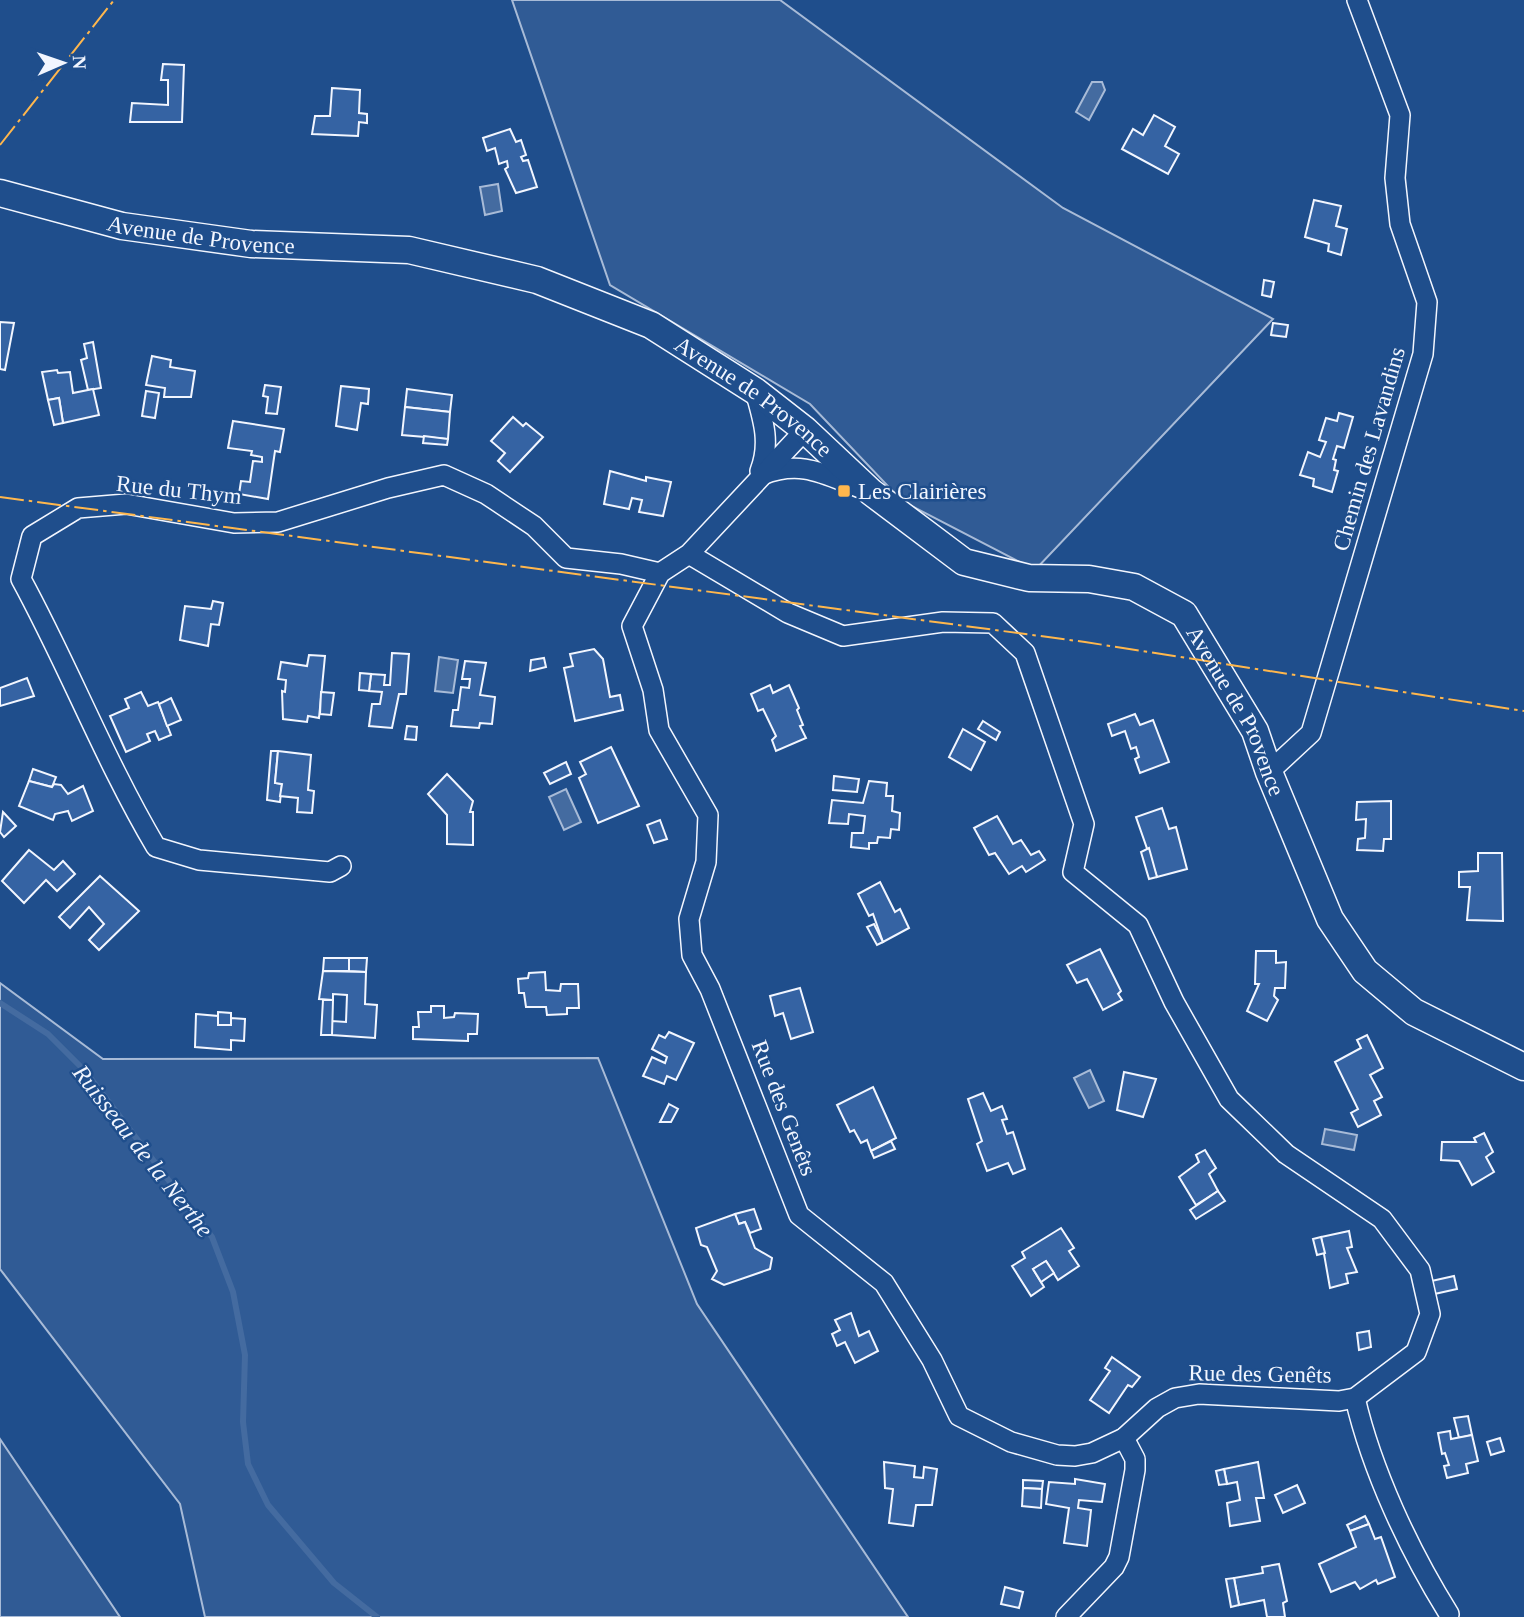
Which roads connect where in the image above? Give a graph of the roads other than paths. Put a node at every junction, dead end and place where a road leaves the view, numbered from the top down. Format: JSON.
{"nodes":[{"id":1,"x":1357,"y":0,"type":"edge"},
{"id":2,"x":0,"y":193,"type":"edge"},
{"id":3,"x":755,"y":391,"type":"junction"},
{"id":4,"x":805,"y":430,"type":"junction"},
{"id":5,"x":758,"y":477,"type":"junction"},
{"id":6,"x":871,"y":492,"type":"junction"},
{"id":7,"x":689,"y":554,"type":"junction"},
{"id":8,"x":660,"y":573,"type":"junction"},
{"id":9,"x":1269,"y":772,"type":"junction"},
{"id":10,"x":341,"y":866,"type":"dead end"},
{"id":11,"x":1524,"y":1068,"type":"edge"},
{"id":12,"x":1355,"y":1398,"type":"junction"},
{"id":13,"x":1124,"y":1437,"type":"junction"},
{"id":14,"x":1449,"y":1614,"type":"dead end"},
{"id":15,"x":1066,"y":1617,"type":"edge"}],
"edges":[{"from":1,"to":9,"type":"street","name":"Chemin des Lavandins"},
{"from":2,"to":3,"type":"street","name":"Avenue de Provence"},
{"from":3,"to":4,"type":"street","name":"Avenue de Provence"},
{"from":3,"to":5,"type":"street"},
{"from":4,"to":5,"type":"street","name":"Rue des Genêts"},
{"from":4,"to":6,"type":"street","name":"Avenue de Provence"},
{"from":5,"to":6,"type":"street"},
{"from":5,"to":7,"type":"street","name":"Rue des Genêts"},
{"from":6,"to":9,"type":"street","name":"Avenue de Provence"},
{"from":7,"to":8,"type":"street","name":"Rue des Genêts"},
{"from":7,"to":12,"type":"street","name":"Rue des Genêts"},
{"from":8,"to":10,"type":"street","name":"Rue du Thym"},
{"from":8,"to":13,"type":"street","name":"Rue des Genêts"},
{"from":9,"to":11,"type":"street","name":"Avenue de Provence"},
{"from":12,"to":13,"type":"street","name":"Rue des Genêts"},
{"from":12,"to":14,"type":"street"},
{"from":13,"to":15,"type":"street"}]}
